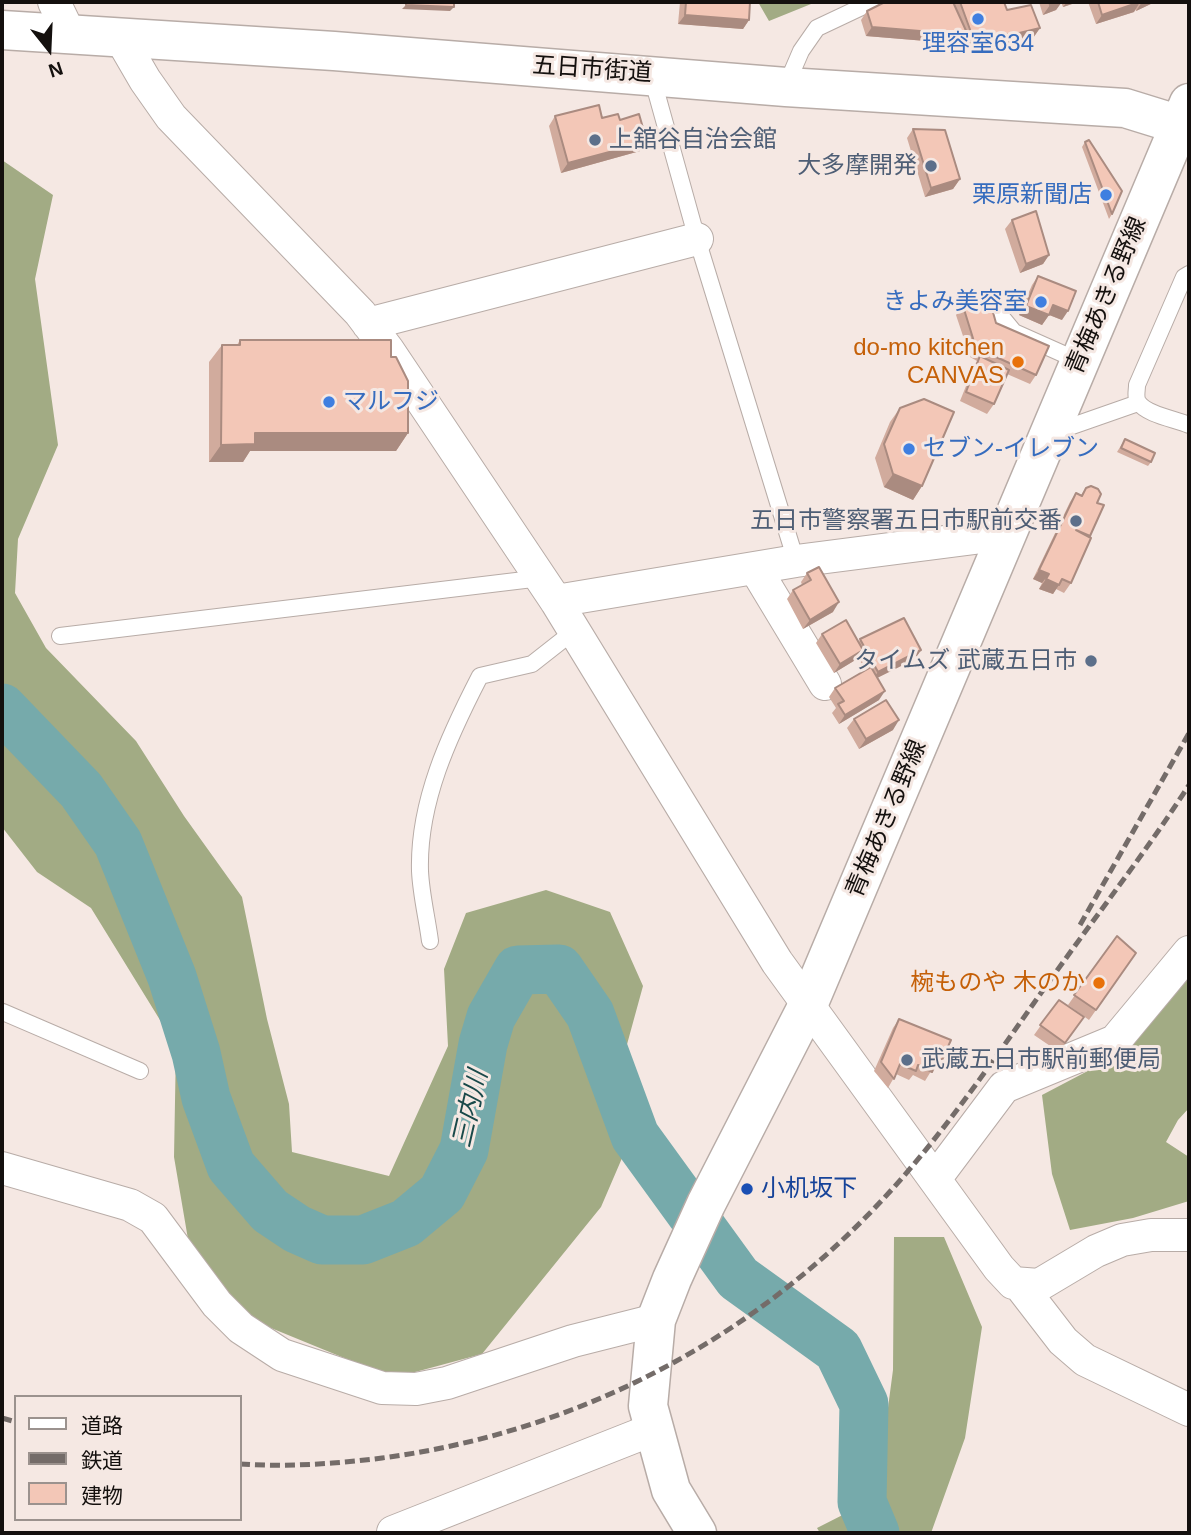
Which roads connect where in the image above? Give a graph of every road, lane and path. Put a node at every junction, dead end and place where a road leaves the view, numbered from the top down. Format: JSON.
{"nodes":[{"id":1,"x":872,"y":2,"type":"edge"},
{"id":2,"x":61,"y":18,"type":"edge"},
{"id":3,"x":2,"y":30,"type":"edge"},
{"id":4,"x":120,"y":37,"type":"junction"},
{"id":5,"x":652,"y":75,"type":"junction"},
{"id":6,"x":786,"y":87,"type":"junction"},
{"id":7,"x":1187,"y":123,"type":"edge"},
{"id":8,"x":697,"y":239,"type":"junction"},
{"id":9,"x":1189,"y":274,"type":"edge"},
{"id":10,"x":986,"y":298,"type":"edge"},
{"id":11,"x":368,"y":324,"type":"junction"},
{"id":12,"x":1079,"y":361,"type":"junction"},
{"id":13,"x":1138,"y":402,"type":"junction"},
{"id":14,"x":1189,"y":425,"type":"edge"},
{"id":15,"x":1049,"y":434,"type":"junction"},
{"id":16,"x":1006,"y":534,"type":"junction"},
{"id":17,"x":796,"y":561,"type":"junction"},
{"id":18,"x":755,"y":568,"type":"junction"},
{"id":19,"x":548,"y":589,"type":"junction"},
{"id":20,"x":574,"y":631,"type":"junction"},
{"id":21,"x":60,"y":636,"type":"dead end"},
{"id":22,"x":825,"y":684,"type":"dead end"},
{"id":23,"x":430,"y":941,"type":"dead end"},
{"id":24,"x":1189,"y":952,"type":"edge"},
{"id":25,"x":808,"y":1005,"type":"junction"},
{"id":26,"x":2,"y":1013,"type":"edge"},
{"id":27,"x":140,"y":1071,"type":"dead end"},
{"id":28,"x":2,"y":1168,"type":"edge"},
{"id":29,"x":934,"y":1179,"type":"junction"},
{"id":30,"x":1189,"y":1235,"type":"edge"},
{"id":31,"x":1019,"y":1284,"type":"junction"},
{"id":32,"x":656,"y":1320,"type":"junction"},
{"id":33,"x":1189,"y":1410,"type":"edge"},
{"id":34,"x":654,"y":1429,"type":"junction"},
{"id":35,"x":393,"y":1532,"type":"edge"},
{"id":36,"x":697,"y":1533,"type":"edge"}],
"edges":[{"from":1,"to":6,"type":"lane"},
{"from":2,"to":3,"type":"main road","name":"五日市街道"},
{"from":2,"to":4,"type":"main road","name":"五日市街道"},
{"from":4,"to":5,"type":"main road","name":"五日市街道"},
{"from":4,"to":11,"type":"street"},
{"from":5,"to":6,"type":"main road","name":"五日市街道"},
{"from":5,"to":8,"type":"lane"},
{"from":6,"to":7,"type":"main road","name":"五日市街道"},
{"from":7,"to":12,"type":"main road","name":"青梅あきる野線"},
{"from":8,"to":11,"type":"street"},
{"from":8,"to":17,"type":"lane"},
{"from":9,"to":13,"type":"lane"},
{"from":10,"to":12,"type":"lane"},
{"from":11,"to":19,"type":"street"},
{"from":12,"to":15,"type":"main road","name":"青梅あきる野線"},
{"from":13,"to":14,"type":"lane"},
{"from":13,"to":15,"type":"lane"},
{"from":15,"to":16,"type":"main road","name":"青梅あきる野線"},
{"from":16,"to":17,"type":"street"},
{"from":16,"to":25,"type":"main road","name":"青梅あきる野線"},
{"from":17,"to":18,"type":"street"},
{"from":18,"to":19,"type":"street"},
{"from":18,"to":22,"type":"street"},
{"from":19,"to":20,"type":"street"},
{"from":19,"to":21,"type":"lane"},
{"from":20,"to":23,"type":"lane"},
{"from":20,"to":25,"type":"street"},
{"from":24,"to":29,"type":"street"},
{"from":25,"to":29,"type":"street"},
{"from":25,"to":32,"type":"main road","name":"青梅あきる野線"},
{"from":26,"to":27,"type":"lane"},
{"from":28,"to":32,"type":"street"},
{"from":29,"to":31,"type":"street"},
{"from":30,"to":31,"type":"street"},
{"from":31,"to":33,"type":"street"},
{"from":32,"to":34,"type":"main road","name":"青梅あきる野線"},
{"from":34,"to":35,"type":"street"},
{"from":34,"to":36,"type":"main road","name":"青梅あきる野線"}]}
